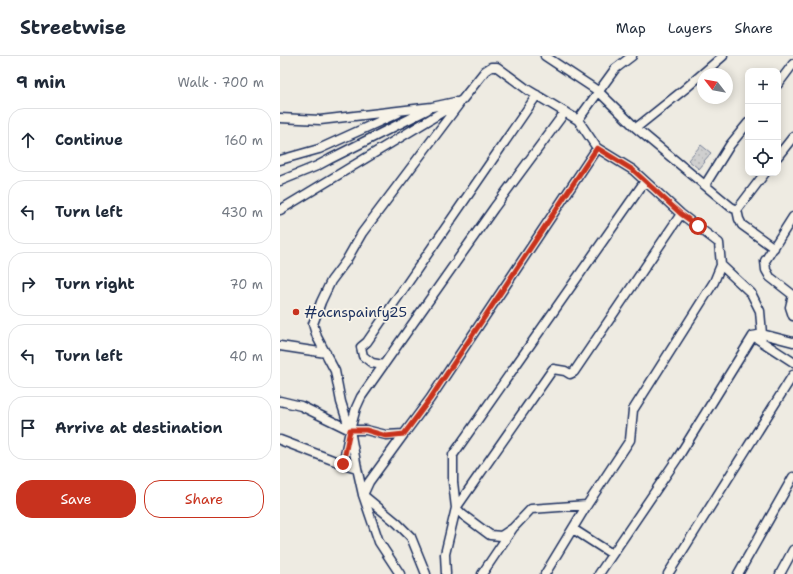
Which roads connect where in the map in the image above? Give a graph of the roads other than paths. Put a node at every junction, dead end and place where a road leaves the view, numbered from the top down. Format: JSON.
{"nodes":[{"id":1,"x":632,"y":56,"type":"edge"},
{"id":2,"x":723,"y":56,"type":"edge"},
{"id":3,"x":547,"y":57,"type":"edge"},
{"id":4,"x":793,"y":64,"type":"edge"},
{"id":5,"x":781,"y":80,"type":"edge"},
{"id":6,"x":598,"y":91,"type":"junction"},
{"id":7,"x":538,"y":95,"type":"junction"},
{"id":8,"x":462,"y":100,"type":"junction"},
{"id":9,"x":432,"y":107,"type":"junction"},
{"id":10,"x":406,"y":110,"type":"junction"},
{"id":11,"x":565,"y":112,"type":"junction"},
{"id":12,"x":280,"y":118,"type":"edge"},
{"id":13,"x":578,"y":120,"type":"junction"},
{"id":14,"x":745,"y":127,"type":"edge"},
{"id":15,"x":636,"y":128,"type":"junction"},
{"id":16,"x":793,"y":137,"type":"edge"},
{"id":17,"x":597,"y":148,"type":"junction"},
{"id":18,"x":781,"y":152,"type":"edge"},
{"id":19,"x":280,"y":160,"type":"edge"},
{"id":20,"x":763,"y":176,"type":"edge"},
{"id":21,"x":280,"y":181,"type":"edge"},
{"id":22,"x":645,"y":181,"type":"junction"},
{"id":23,"x":705,"y":186,"type":"junction"},
{"id":24,"x":280,"y":210,"type":"edge"},
{"id":25,"x":737,"y":210,"type":"junction"},
{"id":26,"x":681,"y":214,"type":"junction"},
{"id":27,"x":793,"y":217,"type":"edge"},
{"id":28,"x":774,"y":248,"type":"junction"},
{"id":29,"x":722,"y":265,"type":"junction"},
{"id":30,"x":793,"y":295,"type":"edge"},
{"id":31,"x":793,"y":316,"type":"edge"},
{"id":32,"x":762,"y":334,"type":"junction"},
{"id":33,"x":753,"y":336,"type":"junction"},
{"id":34,"x":793,"y":342,"type":"edge"},
{"id":35,"x":280,"y":346,"type":"edge"},
{"id":36,"x":326,"y":353,"type":"junction"},
{"id":37,"x":793,"y":362,"type":"edge"},
{"id":38,"x":383,"y":365,"type":"junction"},
{"id":39,"x":793,"y":374,"type":"edge"},
{"id":40,"x":280,"y":402,"type":"edge"},
{"id":41,"x":350,"y":430,"type":"junction"},
{"id":42,"x":404,"y":434,"type":"junction"},
{"id":43,"x":280,"y":440,"type":"edge"},
{"id":44,"x":343,"y":464,"type":"junction"},
{"id":45,"x":358,"y":468,"type":"junction"},
{"id":46,"x":793,"y":477,"type":"edge"},
{"id":47,"x":363,"y":495,"type":"junction"},
{"id":48,"x":587,"y":505,"type":"junction"},
{"id":49,"x":456,"y":508,"type":"junction"},
{"id":50,"x":513,"y":528,"type":"junction"},
{"id":51,"x":573,"y":529,"type":"junction"},
{"id":52,"x":793,"y":550,"type":"edge"},
{"id":53,"x":612,"y":554,"type":"junction"},
{"id":54,"x":400,"y":574,"type":"edge"},
{"id":55,"x":426,"y":574,"type":"edge"},
{"id":56,"x":446,"y":574,"type":"edge"},
{"id":57,"x":482,"y":574,"type":"edge"},
{"id":58,"x":545,"y":574,"type":"edge"},
{"id":59,"x":599,"y":574,"type":"edge"},
{"id":60,"x":668,"y":574,"type":"edge"},
{"id":61,"x":738,"y":574,"type":"edge"},
{"id":62,"x":780,"y":574,"type":"edge"}],
"edges":[{"from":1,"to":6,"type":"street"},
{"from":2,"to":15,"type":"street"},
{"from":3,"to":6,"type":"street"},
{"from":4,"to":5,"type":"street"},
{"from":6,"to":13,"type":"street"},
{"from":6,"to":15,"type":"street"},
{"from":7,"to":8,"type":"street"},
{"from":7,"to":11,"type":"street"},
{"from":7,"to":38,"type":"street"},
{"from":8,"to":9,"type":"street"},
{"from":8,"to":24,"type":"street"},
{"from":8,"to":36,"type":"street"},
{"from":9,"to":10,"type":"street"},
{"from":9,"to":21,"type":"street"},
{"from":10,"to":12,"type":"street"},
{"from":10,"to":19,"type":"street"},
{"from":11,"to":13,"type":"street"},
{"from":11,"to":38,"type":"street"},
{"from":13,"to":17,"type":"street"},
{"from":14,"to":23,"type":"street"},
{"from":15,"to":23,"type":"street"},
{"from":16,"to":18,"type":"street"},
{"from":17,"to":22,"type":"street"},
{"from":17,"to":42,"type":"street"},
{"from":20,"to":25,"type":"street"},
{"from":22,"to":26,"type":"street"},
{"from":22,"to":49,"type":"street"},
{"from":23,"to":25,"type":"street"},
{"from":25,"to":28,"type":"street"},
{"from":26,"to":29,"type":"street"},
{"from":26,"to":49,"type":"street"},
{"from":27,"to":28,"type":"street"},
{"from":28,"to":30,"type":"street"},
{"from":29,"to":32,"type":"street"},
{"from":29,"to":48,"type":"street"},
{"from":30,"to":31,"type":"street"},
{"from":32,"to":33,"type":"street"},
{"from":32,"to":34,"type":"street"},
{"from":33,"to":37,"type":"street"},
{"from":33,"to":53,"type":"street"},
{"from":35,"to":36,"type":"street"},
{"from":36,"to":41,"type":"street"},
{"from":38,"to":41,"type":"street"},
{"from":39,"to":60,"type":"street"},
{"from":40,"to":41,"type":"street"},
{"from":41,"to":42,"type":"street"},
{"from":41,"to":44,"type":"street"},
{"from":41,"to":45,"type":"street"},
{"from":42,"to":47,"type":"street"},
{"from":43,"to":44,"type":"street"},
{"from":44,"to":45,"type":"street"},
{"from":45,"to":47,"type":"street"},
{"from":46,"to":61,"type":"street"},
{"from":47,"to":54,"type":"street"},
{"from":47,"to":55,"type":"street"},
{"from":48,"to":50,"type":"street"},
{"from":48,"to":51,"type":"street"},
{"from":49,"to":50,"type":"street"},
{"from":49,"to":56,"type":"street"},
{"from":50,"to":57,"type":"street"},
{"from":51,"to":53,"type":"street"},
{"from":51,"to":58,"type":"street"},
{"from":52,"to":62,"type":"street"},
{"from":53,"to":59,"type":"street"}]}
